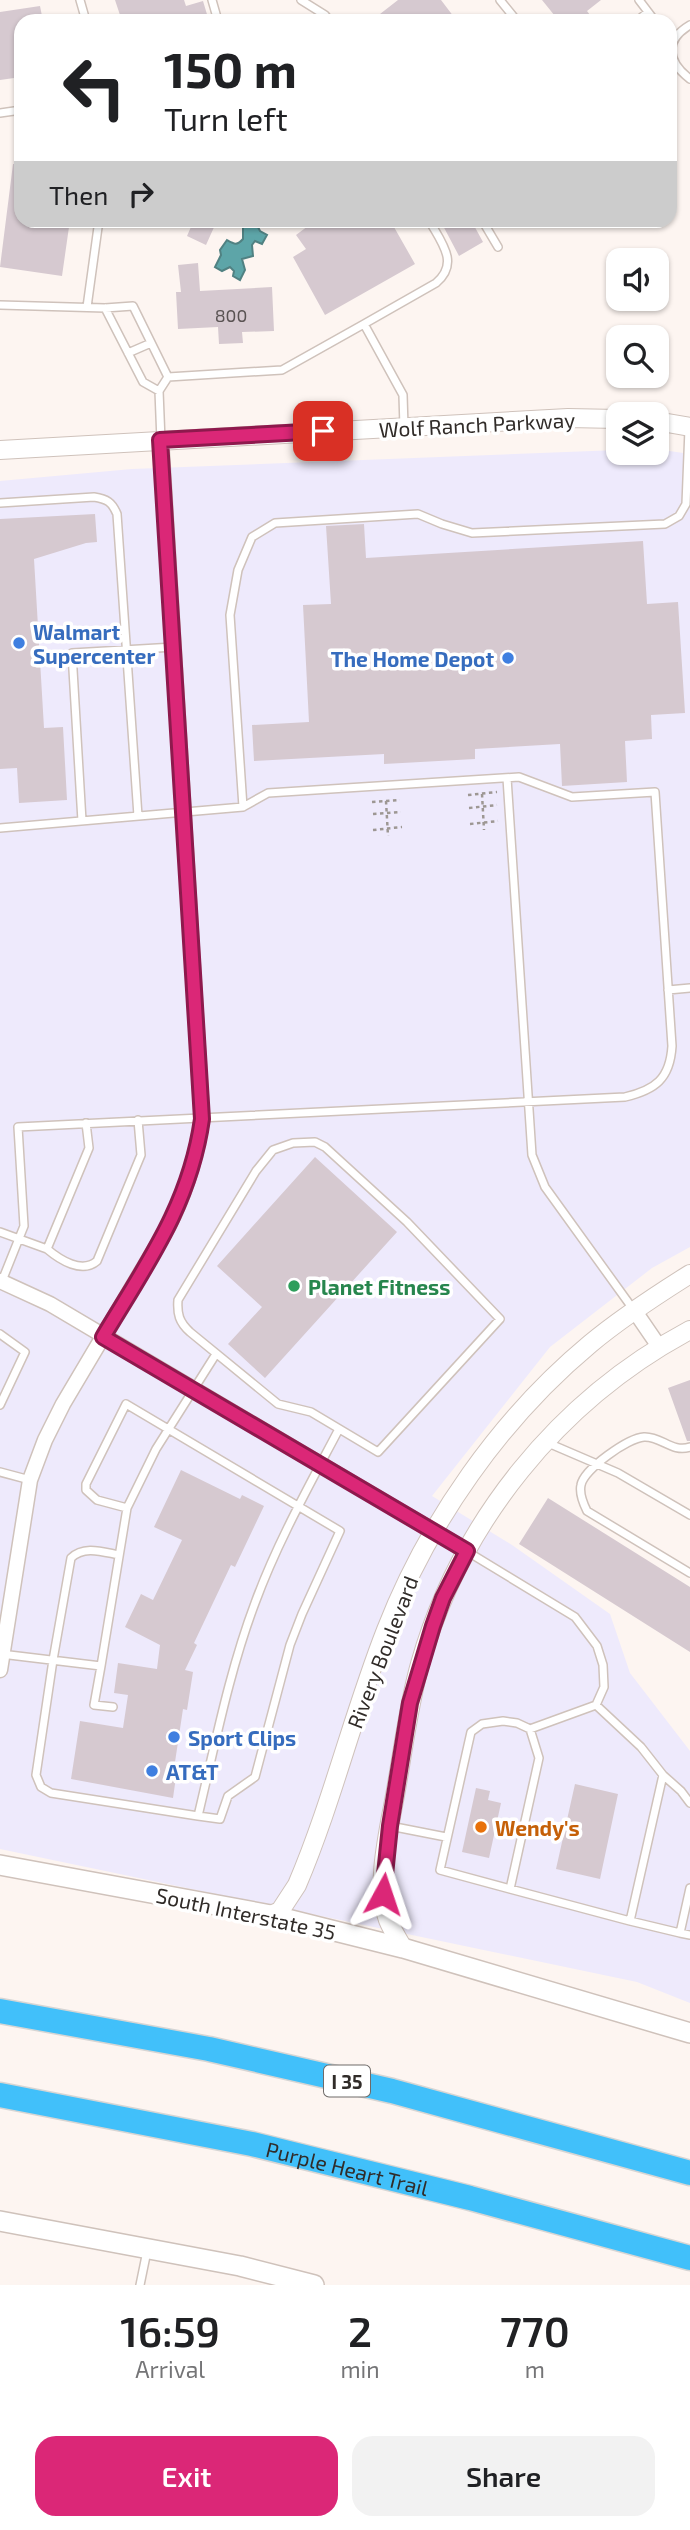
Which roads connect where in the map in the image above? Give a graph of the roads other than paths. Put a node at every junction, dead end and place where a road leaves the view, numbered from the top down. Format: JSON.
{"nodes":[{"id":1,"x":301,"y":0,"type":"edge"},
{"id":2,"x":500,"y":0,"type":"edge"},
{"id":3,"x":639,"y":0,"type":"edge"},
{"id":4,"x":648,"y":12,"type":"joint"},
{"id":5,"x":323,"y":14,"type":"edge"},
{"id":6,"x":511,"y":14,"type":"edge"},
{"id":7,"x":646,"y":14,"type":"edge"},
{"id":8,"x":677,"y":67,"type":"edge"},
{"id":9,"x":690,"y":79,"type":"edge"},
{"id":10,"x":98,"y":228,"type":"edge"},
{"id":11,"x":433,"y":228,"type":"edge"},
{"id":12,"x":487,"y":228,"type":"edge"},
{"id":13,"x":498,"y":247,"type":"dead end"},
{"id":14,"x":0,"y":305,"type":"edge"},
{"id":15,"x":87,"y":307,"type":"junction"},
{"id":16,"x":105,"y":308,"type":"junction"},
{"id":17,"x":364,"y":324,"type":"junction"},
{"id":18,"x":151,"y":343,"type":"junction"},
{"id":19,"x":128,"y":353,"type":"junction"},
{"id":20,"x":168,"y":377,"type":"junction"},
{"id":21,"x":159,"y":391,"type":"junction"},
{"id":22,"x":606,"y":419,"type":"edge"},
{"id":23,"x":669,"y":423,"type":"edge"},
{"id":24,"x":404,"y":427,"type":"junction"},
{"id":25,"x":690,"y":427,"type":"edge"},
{"id":26,"x":160,"y":440,"type":"junction"},
{"id":27,"x":0,"y":450,"type":"edge"},
{"id":28,"x":0,"y":503,"type":"edge"},
{"id":29,"x":174,"y":647,"type":"junction"},
{"id":30,"x":126,"y":650,"type":"junction"},
{"id":31,"x":507,"y":778,"type":"junction"},
{"id":32,"x":243,"y":807,"type":"junction"},
{"id":33,"x":184,"y":812,"type":"junction"},
{"id":34,"x":138,"y":816,"type":"junction"},
{"id":35,"x":82,"y":821,"type":"junction"},
{"id":36,"x":0,"y":828,"type":"edge"},
{"id":37,"x":690,"y":988,"type":"edge"},
{"id":38,"x":668,"y":990,"type":"junction"},
{"id":39,"x":528,"y":1103,"type":"junction"},
{"id":40,"x":202,"y":1119,"type":"junction"},
{"id":41,"x":138,"y":1120,"type":"junction"},
{"id":42,"x":86,"y":1123,"type":"junction"},
{"id":43,"x":0,"y":1232,"type":"edge"},
{"id":44,"x":19,"y":1239,"type":"junction"},
{"id":45,"x":47,"y":1249,"type":"junction"},
{"id":46,"x":690,"y":1274,"type":"edge"},
{"id":47,"x":1,"y":1281,"type":"edge"},
{"id":48,"x":634,"y":1310,"type":"junction"},
{"id":49,"x":690,"y":1330,"type":"edge"},
{"id":50,"x":0,"y":1334,"type":"edge"},
{"id":51,"x":103,"y":1337,"type":"junction"},
{"id":52,"x":660,"y":1348,"type":"junction"},
{"id":53,"x":216,"y":1353,"type":"junction"},
{"id":54,"x":193,"y":1390,"type":"junction"},
{"id":55,"x":0,"y":1405,"type":"edge"},
{"id":56,"x":168,"y":1428,"type":"junction"},
{"id":57,"x":339,"y":1429,"type":"junction"},
{"id":58,"x":544,"y":1441,"type":"junction"},
{"id":59,"x":690,"y":1447,"type":"edge"},
{"id":60,"x":596,"y":1464,"type":"junction"},
{"id":61,"x":320,"y":1465,"type":"junction"},
{"id":62,"x":0,"y":1472,"type":"edge"},
{"id":63,"x":30,"y":1480,"type":"junction"},
{"id":64,"x":690,"y":1503,"type":"edge"},
{"id":65,"x":298,"y":1507,"type":"junction"},
{"id":66,"x":127,"y":1508,"type":"junction"},
{"id":67,"x":678,"y":1508,"type":"junction"},
{"id":68,"x":690,"y":1515,"type":"edge"},
{"id":69,"x":434,"y":1532,"type":"junction"},
{"id":70,"x":467,"y":1551,"type":"junction"},
{"id":71,"x":119,"y":1555,"type":"junction"},
{"id":72,"x":690,"y":1573,"type":"edge"},
{"id":73,"x":1,"y":1654,"type":"edge"},
{"id":74,"x":53,"y":1660,"type":"junction"},
{"id":75,"x":101,"y":1666,"type":"junction"},
{"id":76,"x":0,"y":1670,"type":"edge"},
{"id":77,"x":596,"y":1705,"type":"junction"},
{"id":78,"x":113,"y":1707,"type":"dead end"},
{"id":79,"x":530,"y":1729,"type":"junction"},
{"id":80,"x":663,"y":1775,"type":"junction"},
{"id":81,"x":681,"y":1791,"type":"junction"},
{"id":82,"x":690,"y":1791,"type":"edge"},
{"id":83,"x":690,"y":1803,"type":"edge"},
{"id":84,"x":198,"y":1816,"type":"junction"},
{"id":85,"x":390,"y":1826,"type":"junction"},
{"id":86,"x":446,"y":1837,"type":"junction"},
{"id":87,"x":0,"y":1866,"type":"edge"},
{"id":88,"x":690,"y":1888,"type":"edge"},
{"id":89,"x":510,"y":1889,"type":"junction"},
{"id":90,"x":271,"y":1915,"type":"junction"},
{"id":91,"x":630,"y":1921,"type":"junction"},
{"id":92,"x":680,"y":1933,"type":"junction"},
{"id":93,"x":690,"y":1935,"type":"edge"},
{"id":94,"x":403,"y":1948,"type":"junction"},
{"id":95,"x":0,"y":2011,"type":"edge"},
{"id":96,"x":690,"y":2033,"type":"edge"},
{"id":97,"x":0,"y":2095,"type":"edge"},
{"id":98,"x":690,"y":2173,"type":"edge"},
{"id":99,"x":0,"y":2221,"type":"edge"},
{"id":100,"x":147,"y":2248,"type":"junction"},
{"id":101,"x":684,"y":2256,"type":"edge"},
{"id":102,"x":140,"y":2285,"type":"edge"},
{"id":103,"x":314,"y":2285,"type":"edge"}],
"edges":[{"from":1,"to":5,"type":"lane"},
{"from":2,"to":6,"type":"lane"},
{"from":3,"to":4,"type":"lane"},
{"from":4,"to":7,"type":"lane"},
{"from":8,"to":9,"type":"lane"},
{"from":10,"to":15,"type":"lane"},
{"from":11,"to":17,"type":"lane"},
{"from":12,"to":13,"type":"lane"},
{"from":14,"to":15,"type":"lane"},
{"from":15,"to":16,"type":"lane"},
{"from":16,"to":18,"type":"lane"},
{"from":16,"to":19,"type":"lane"},
{"from":17,"to":20,"type":"lane"},
{"from":17,"to":24,"type":"lane"},
{"from":18,"to":19,"type":"lane"},
{"from":18,"to":20,"type":"lane"},
{"from":19,"to":21,"type":"lane"},
{"from":20,"to":21,"type":"lane"},
{"from":21,"to":26,"type":"lane"},
{"from":22,"to":24,"type":"street","name":"Wolf Ranch Parkway"},
{"from":23,"to":25,"type":"street"},
{"from":24,"to":26,"type":"street","name":"Wolf Ranch Parkway"},
{"from":25,"to":32,"type":"lane"},
{"from":26,"to":27,"type":"street","name":"Wolf Ranch Parkway"},
{"from":26,"to":29,"type":"street"},
{"from":28,"to":30,"type":"lane"},
{"from":29,"to":30,"type":"lane"},
{"from":29,"to":33,"type":"street"},
{"from":30,"to":34,"type":"lane"},
{"from":30,"to":35,"type":"lane"},
{"from":31,"to":32,"type":"lane"},
{"from":31,"to":38,"type":"lane"},
{"from":31,"to":39,"type":"lane"},
{"from":32,"to":33,"type":"lane"},
{"from":33,"to":34,"type":"lane"},
{"from":33,"to":40,"type":"street"},
{"from":34,"to":35,"type":"lane"},
{"from":35,"to":36,"type":"lane"},
{"from":37,"to":38,"type":"lane"},
{"from":38,"to":39,"type":"lane"},
{"from":39,"to":40,"type":"lane"},
{"from":39,"to":48,"type":"lane"},
{"from":40,"to":41,"type":"lane"},
{"from":40,"to":51,"type":"street"},
{"from":41,"to":42,"type":"lane"},
{"from":41,"to":45,"type":"lane"},
{"from":42,"to":44,"type":"lane"},
{"from":42,"to":45,"type":"lane"},
{"from":43,"to":44,"type":"lane"},
{"from":44,"to":45,"type":"lane"},
{"from":44,"to":47,"type":"lane"},
{"from":46,"to":48,"type":"street","name":"Rivery Boulevard"},
{"from":47,"to":51,"type":"street"},
{"from":48,"to":52,"type":"street"},
{"from":48,"to":69,"type":"street","name":"Rivery Boulevard"},
{"from":49,"to":52,"type":"street","name":"Rivery Boulevard"},
{"from":50,"to":55,"type":"lane"},
{"from":51,"to":54,"type":"street"},
{"from":51,"to":63,"type":"street"},
{"from":52,"to":58,"type":"street","name":"Rivery Boulevard"},
{"from":53,"to":54,"type":"lane"},
{"from":53,"to":57,"type":"lane"},
{"from":53,"to":57,"type":"lane"},
{"from":54,"to":56,"type":"lane"},
{"from":54,"to":61,"type":"street"},
{"from":56,"to":65,"type":"lane"},
{"from":56,"to":66,"type":"lane"},
{"from":56,"to":66,"type":"lane"},
{"from":57,"to":61,"type":"lane"},
{"from":58,"to":60,"type":"lane"},
{"from":58,"to":70,"type":"street","name":"Rivery Boulevard"},
{"from":59,"to":60,"type":"lane"},
{"from":60,"to":67,"type":"lane"},
{"from":60,"to":72,"type":"lane"},
{"from":61,"to":65,"type":"lane"},
{"from":61,"to":69,"type":"street"},
{"from":62,"to":63,"type":"lane"},
{"from":63,"to":73,"type":"street"},
{"from":64,"to":67,"type":"lane"},
{"from":65,"to":84,"type":"lane"},
{"from":65,"to":84,"type":"lane"},
{"from":66,"to":71,"type":"lane"},
{"from":67,"to":68,"type":"lane"},
{"from":69,"to":70,"type":"street"},
{"from":69,"to":90,"type":"street","name":"Rivery Boulevard"},
{"from":70,"to":77,"type":"lane"},
{"from":70,"to":85,"type":"street","name":"Rivery Boulevard"},
{"from":71,"to":74,"type":"lane"},
{"from":71,"to":75,"type":"lane"},
{"from":73,"to":74,"type":"lane"},
{"from":73,"to":76,"type":"street"},
{"from":74,"to":75,"type":"lane"},
{"from":74,"to":84,"type":"lane"},
{"from":75,"to":78,"type":"lane"},
{"from":77,"to":79,"type":"lane"},
{"from":77,"to":80,"type":"lane"},
{"from":79,"to":86,"type":"lane"},
{"from":79,"to":89,"type":"lane"},
{"from":80,"to":81,"type":"lane"},
{"from":80,"to":91,"type":"lane"},
{"from":81,"to":82,"type":"lane"},
{"from":81,"to":83,"type":"lane"},
{"from":85,"to":86,"type":"lane"},
{"from":85,"to":94,"type":"street","name":"Rivery Boulevard"},
{"from":86,"to":89,"type":"lane"},
{"from":87,"to":90,"type":"main road","name":"South Interstate 35"},
{"from":88,"to":92,"type":"lane"},
{"from":89,"to":91,"type":"lane"},
{"from":90,"to":94,"type":"main road","name":"South Interstate 35"},
{"from":91,"to":92,"type":"lane"},
{"from":92,"to":93,"type":"lane"},
{"from":94,"to":96,"type":"main road","name":"South Interstate 35"},
{"from":95,"to":98,"type":"highway","number":"I 35"},
{"from":97,"to":101,"type":"highway","name":"Purple Heart Trail"},
{"from":99,"to":100,"type":"main road"},
{"from":100,"to":102,"type":"lane"},
{"from":100,"to":103,"type":"main road"}]}
